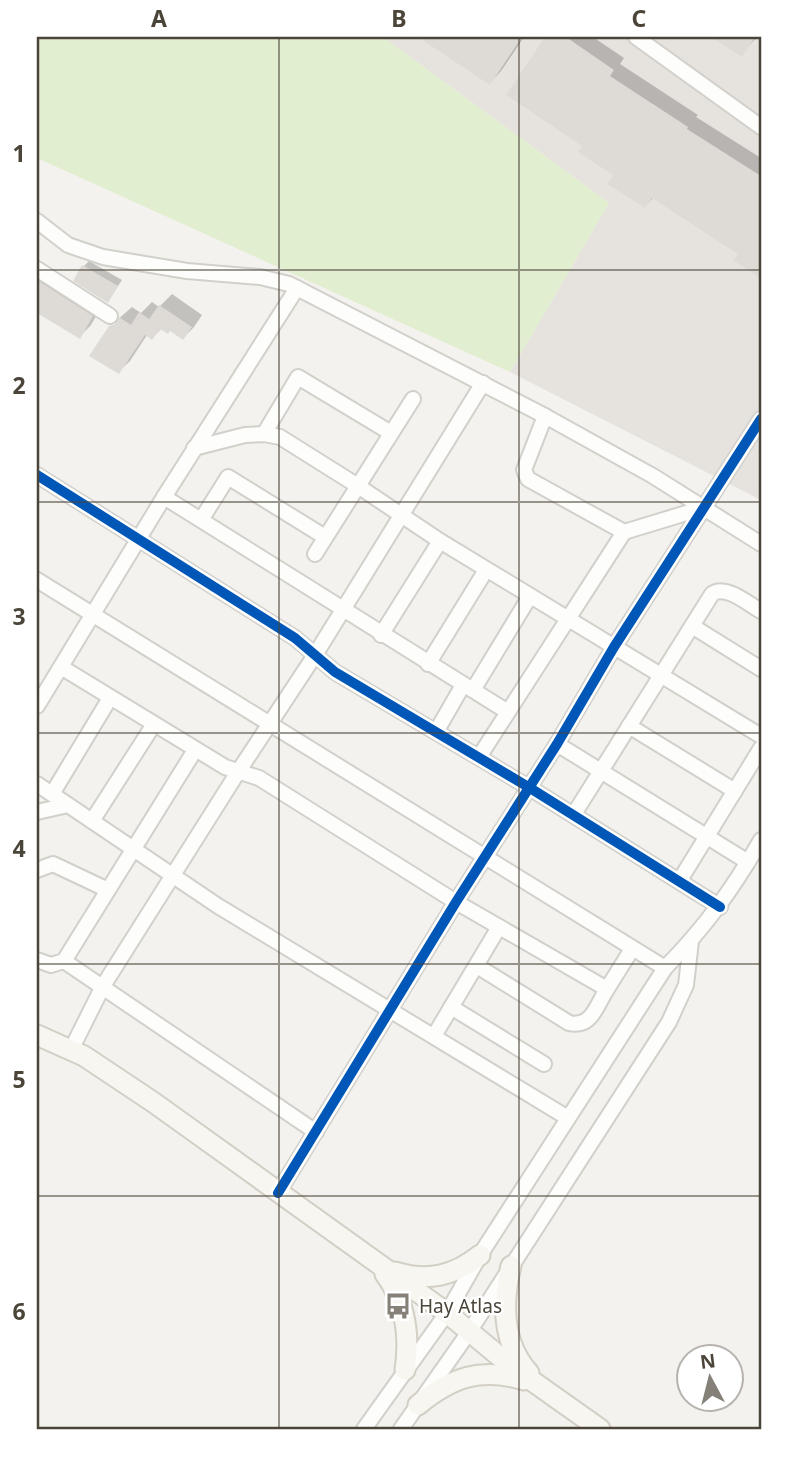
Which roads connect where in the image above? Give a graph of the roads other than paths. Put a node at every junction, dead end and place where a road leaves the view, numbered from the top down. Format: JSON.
{"nodes":[{"id":1,"x":636,"y":37,"type":"edge"},
{"id":2,"x":761,"y":127,"type":"edge"},
{"id":3,"x":37,"y":221,"type":"edge"},
{"id":4,"x":37,"y":269,"type":"edge"},
{"id":5,"x":297,"y":288,"type":"junction"},
{"id":6,"x":110,"y":316,"type":"dead end"},
{"id":7,"x":483,"y":383,"type":"junction"},
{"id":8,"x":413,"y":398,"type":"dead end"},
{"id":9,"x":545,"y":416,"type":"junction"},
{"id":10,"x":761,"y":419,"type":"edge"},
{"id":11,"x":391,"y":433,"type":"junction"},
{"id":12,"x":264,"y":434,"type":"junction"},
{"id":13,"x":194,"y":448,"type":"junction"},
{"id":14,"x":37,"y":475,"type":"edge"},
{"id":15,"x":358,"y":486,"type":"junction"},
{"id":16,"x":164,"y":497,"type":"junction"},
{"id":17,"x":703,"y":508,"type":"junction"},
{"id":18,"x":400,"y":514,"type":"junction"},
{"id":19,"x":201,"y":520,"type":"junction"},
{"id":20,"x":624,"y":532,"type":"junction"},
{"id":21,"x":325,"y":537,"type":"junction"},
{"id":22,"x":139,"y":538,"type":"junction"},
{"id":23,"x":440,"y":541,"type":"junction"},
{"id":24,"x":761,"y":544,"type":"edge"},
{"id":25,"x":315,"y":554,"type":"dead end"},
{"id":26,"x":486,"y":570,"type":"junction"},
{"id":27,"x":37,"y":580,"type":"edge"},
{"id":28,"x":530,"y":596,"type":"junction"},
{"id":29,"x":343,"y":608,"type":"junction"},
{"id":30,"x":761,"y":611,"type":"edge"},
{"id":31,"x":92,"y":614,"type":"junction"},
{"id":32,"x":568,"y":619,"type":"junction"},
{"id":33,"x":692,"y":625,"type":"junction"},
{"id":34,"x":382,"y":635,"type":"junction"},
{"id":35,"x":614,"y":647,"type":"junction"},
{"id":36,"x":315,"y":655,"type":"junction"},
{"id":37,"x":428,"y":664,"type":"junction"},
{"id":38,"x":61,"y":667,"type":"junction"},
{"id":39,"x":761,"y":668,"type":"edge"},
{"id":40,"x":660,"y":676,"type":"junction"},
{"id":41,"x":468,"y":688,"type":"junction"},
{"id":42,"x":110,"y":698,"type":"junction"},
{"id":43,"x":37,"y":706,"type":"edge"},
{"id":44,"x":508,"y":712,"type":"junction"},
{"id":45,"x":154,"y":724,"type":"junction"},
{"id":46,"x":270,"y":724,"type":"junction"},
{"id":47,"x":629,"y":726,"type":"junction"},
{"id":48,"x":436,"y":732,"type":"junction"},
{"id":49,"x":761,"y":736,"type":"edge"},
{"id":50,"x":557,"y":744,"type":"junction"},
{"id":51,"x":761,"y":748,"type":"edge"},
{"id":52,"x":195,"y":750,"type":"junction"},
{"id":53,"x":479,"y":757,"type":"junction"},
{"id":54,"x":601,"y":771,"type":"junction"},
{"id":55,"x":238,"y":772,"type":"junction"},
{"id":56,"x":37,"y":784,"type":"edge"},
{"id":57,"x":530,"y":788,"type":"junction"},
{"id":58,"x":735,"y":791,"type":"junction"},
{"id":59,"x":52,"y":794,"type":"junction"},
{"id":60,"x":68,"y":806,"type":"junction"},
{"id":61,"x":37,"y":812,"type":"edge"},
{"id":62,"x":574,"y":814,"type":"junction"},
{"id":63,"x":92,"y":821,"type":"junction"},
{"id":64,"x":707,"y":836,"type":"junction"},
{"id":65,"x":761,"y":840,"type":"edge"},
{"id":66,"x":134,"y":850,"type":"junction"},
{"id":67,"x":485,"y":856,"type":"junction"},
{"id":68,"x":748,"y":862,"type":"junction"},
{"id":69,"x":37,"y":870,"type":"edge"},
{"id":70,"x":173,"y":876,"type":"junction"},
{"id":71,"x":680,"y":880,"type":"junction"},
{"id":72,"x":108,"y":890,"type":"junction"},
{"id":73,"x":456,"y":902,"type":"junction"},
{"id":74,"x":720,"y":907,"type":"junction"},
{"id":75,"x":499,"y":927,"type":"junction"},
{"id":76,"x":691,"y":941,"type":"junction"},
{"id":77,"x":632,"y":949,"type":"junction"},
{"id":78,"x":37,"y":961,"type":"edge"},
{"id":79,"x":64,"y":961,"type":"junction"},
{"id":80,"x":477,"y":966,"type":"junction"},
{"id":81,"x":665,"y":968,"type":"junction"},
{"id":82,"x":103,"y":986,"type":"junction"},
{"id":83,"x":607,"y":989,"type":"junction"},
{"id":84,"x":451,"y":1007,"type":"junction"},
{"id":85,"x":391,"y":1011,"type":"junction"},
{"id":86,"x":37,"y":1035,"type":"edge"},
{"id":87,"x":434,"y":1036,"type":"junction"},
{"id":88,"x":71,"y":1050,"type":"junction"},
{"id":89,"x":544,"y":1064,"type":"dead end"},
{"id":90,"x":568,"y":1118,"type":"junction"},
{"id":91,"x":316,"y":1132,"type":"junction"},
{"id":92,"x":278,"y":1193,"type":"junction"},
{"id":93,"x":480,"y":1255,"type":"junction"},
{"id":94,"x":378,"y":1265,"type":"junction"},
{"id":95,"x":511,"y":1266,"type":"junction"},
{"id":96,"x":447,"y":1313,"type":"junction"},
{"id":97,"x":469,"y":1332,"type":"junction"},
{"id":98,"x":405,"y":1370,"type":"junction"},
{"id":99,"x":547,"y":1391,"type":"junction"},
{"id":100,"x":418,"y":1405,"type":"junction"},
{"id":101,"x":365,"y":1429,"type":"edge"},
{"id":102,"x":401,"y":1429,"type":"edge"},
{"id":103,"x":600,"y":1429,"type":"edge"}],
"edges":[{"from":1,"to":2,"type":"street"},
{"from":3,"to":5,"type":"street"},
{"from":4,"to":6,"type":"street"},
{"from":5,"to":7,"type":"street"},
{"from":5,"to":13,"type":"street"},
{"from":7,"to":9,"type":"street"},
{"from":7,"to":18,"type":"street"},
{"from":8,"to":11,"type":"street"},
{"from":9,"to":17,"type":"street"},
{"from":9,"to":20,"type":"street"},
{"from":10,"to":17,"type":"street"},
{"from":11,"to":12,"type":"street"},
{"from":11,"to":15,"type":"street"},
{"from":12,"to":13,"type":"street"},
{"from":12,"to":15,"type":"street"},
{"from":13,"to":16,"type":"street"},
{"from":14,"to":22,"type":"street"},
{"from":15,"to":18,"type":"street"},
{"from":15,"to":21,"type":"street"},
{"from":16,"to":19,"type":"street"},
{"from":16,"to":22,"type":"street"},
{"from":17,"to":20,"type":"street"},
{"from":17,"to":24,"type":"street"},
{"from":17,"to":35,"type":"street"},
{"from":18,"to":23,"type":"street"},
{"from":18,"to":29,"type":"street"},
{"from":19,"to":21,"type":"street"},
{"from":19,"to":29,"type":"street"},
{"from":20,"to":32,"type":"street"},
{"from":21,"to":25,"type":"street"},
{"from":22,"to":31,"type":"street"},
{"from":22,"to":36,"type":"street"},
{"from":23,"to":26,"type":"street"},
{"from":23,"to":34,"type":"street"},
{"from":26,"to":28,"type":"street"},
{"from":26,"to":37,"type":"street"},
{"from":27,"to":31,"type":"street"},
{"from":28,"to":32,"type":"street"},
{"from":28,"to":41,"type":"street"},
{"from":29,"to":34,"type":"street"},
{"from":29,"to":36,"type":"street"},
{"from":30,"to":33,"type":"street"},
{"from":31,"to":38,"type":"street"},
{"from":31,"to":46,"type":"street"},
{"from":32,"to":35,"type":"street"},
{"from":32,"to":44,"type":"street"},
{"from":33,"to":39,"type":"street"},
{"from":33,"to":40,"type":"street"},
{"from":34,"to":37,"type":"street"},
{"from":35,"to":40,"type":"street"},
{"from":35,"to":50,"type":"street"},
{"from":36,"to":46,"type":"street"},
{"from":36,"to":48,"type":"street"},
{"from":37,"to":41,"type":"street"},
{"from":38,"to":42,"type":"street"},
{"from":38,"to":43,"type":"street"},
{"from":40,"to":47,"type":"street"},
{"from":40,"to":49,"type":"street"},
{"from":41,"to":44,"type":"street"},
{"from":41,"to":48,"type":"street"},
{"from":42,"to":45,"type":"street"},
{"from":42,"to":59,"type":"street"},
{"from":44,"to":53,"type":"street"},
{"from":45,"to":52,"type":"street"},
{"from":45,"to":63,"type":"street"},
{"from":46,"to":55,"type":"street"},
{"from":46,"to":67,"type":"street"},
{"from":47,"to":54,"type":"street"},
{"from":47,"to":58,"type":"street"},
{"from":48,"to":53,"type":"street"},
{"from":50,"to":54,"type":"street"},
{"from":50,"to":57,"type":"street"},
{"from":51,"to":58,"type":"street"},
{"from":52,"to":55,"type":"street"},
{"from":52,"to":66,"type":"street"},
{"from":53,"to":57,"type":"street"},
{"from":54,"to":62,"type":"street"},
{"from":54,"to":64,"type":"street"},
{"from":55,"to":70,"type":"street"},
{"from":55,"to":73,"type":"street"},
{"from":56,"to":59,"type":"street"},
{"from":57,"to":62,"type":"street"},
{"from":57,"to":67,"type":"street"},
{"from":58,"to":64,"type":"street"},
{"from":59,"to":60,"type":"street"},
{"from":60,"to":61,"type":"street"},
{"from":60,"to":63,"type":"street"},
{"from":62,"to":71,"type":"street"},
{"from":63,"to":66,"type":"street"},
{"from":64,"to":68,"type":"street"},
{"from":64,"to":71,"type":"street"},
{"from":65,"to":68,"type":"street"},
{"from":66,"to":70,"type":"street"},
{"from":66,"to":72,"type":"street"},
{"from":67,"to":73,"type":"street"},
{"from":67,"to":77,"type":"street"},
{"from":68,"to":74,"type":"street"},
{"from":69,"to":72,"type":"street"},
{"from":70,"to":82,"type":"street"},
{"from":70,"to":85,"type":"street"},
{"from":71,"to":74,"type":"street"},
{"from":72,"to":79,"type":"street"},
{"from":73,"to":75,"type":"street"},
{"from":73,"to":85,"type":"street"},
{"from":74,"to":76,"type":"street"},
{"from":75,"to":80,"type":"street"},
{"from":75,"to":83,"type":"street"},
{"from":76,"to":81,"type":"street"},
{"from":76,"to":95,"type":"street"},
{"from":77,"to":81,"type":"street"},
{"from":77,"to":83,"type":"street"},
{"from":78,"to":79,"type":"street"},
{"from":79,"to":82,"type":"street"},
{"from":80,"to":83,"type":"street"},
{"from":80,"to":84,"type":"street"},
{"from":81,"to":90,"type":"street"},
{"from":82,"to":88,"type":"street"},
{"from":82,"to":91,"type":"street"},
{"from":84,"to":87,"type":"street"},
{"from":84,"to":89,"type":"street"},
{"from":85,"to":87,"type":"street"},
{"from":85,"to":91,"type":"street"},
{"from":86,"to":88,"type":"main road"},
{"from":87,"to":90,"type":"street"},
{"from":88,"to":92,"type":"main road"},
{"from":90,"to":93,"type":"street"},
{"from":91,"to":92,"type":"street"},
{"from":92,"to":94,"type":"main road"},
{"from":93,"to":94,"type":"main road"},
{"from":93,"to":96,"type":"street"},
{"from":94,"to":96,"type":"main road"},
{"from":94,"to":98,"type":"main road"},
{"from":95,"to":97,"type":"street"},
{"from":95,"to":99,"type":"main road"},
{"from":96,"to":97,"type":"main road"},
{"from":96,"to":98,"type":"street"},
{"from":97,"to":99,"type":"main road"},
{"from":97,"to":100,"type":"street"},
{"from":98,"to":101,"type":"street"},
{"from":99,"to":100,"type":"main road"},
{"from":99,"to":103,"type":"main road"},
{"from":100,"to":102,"type":"street"}]}
